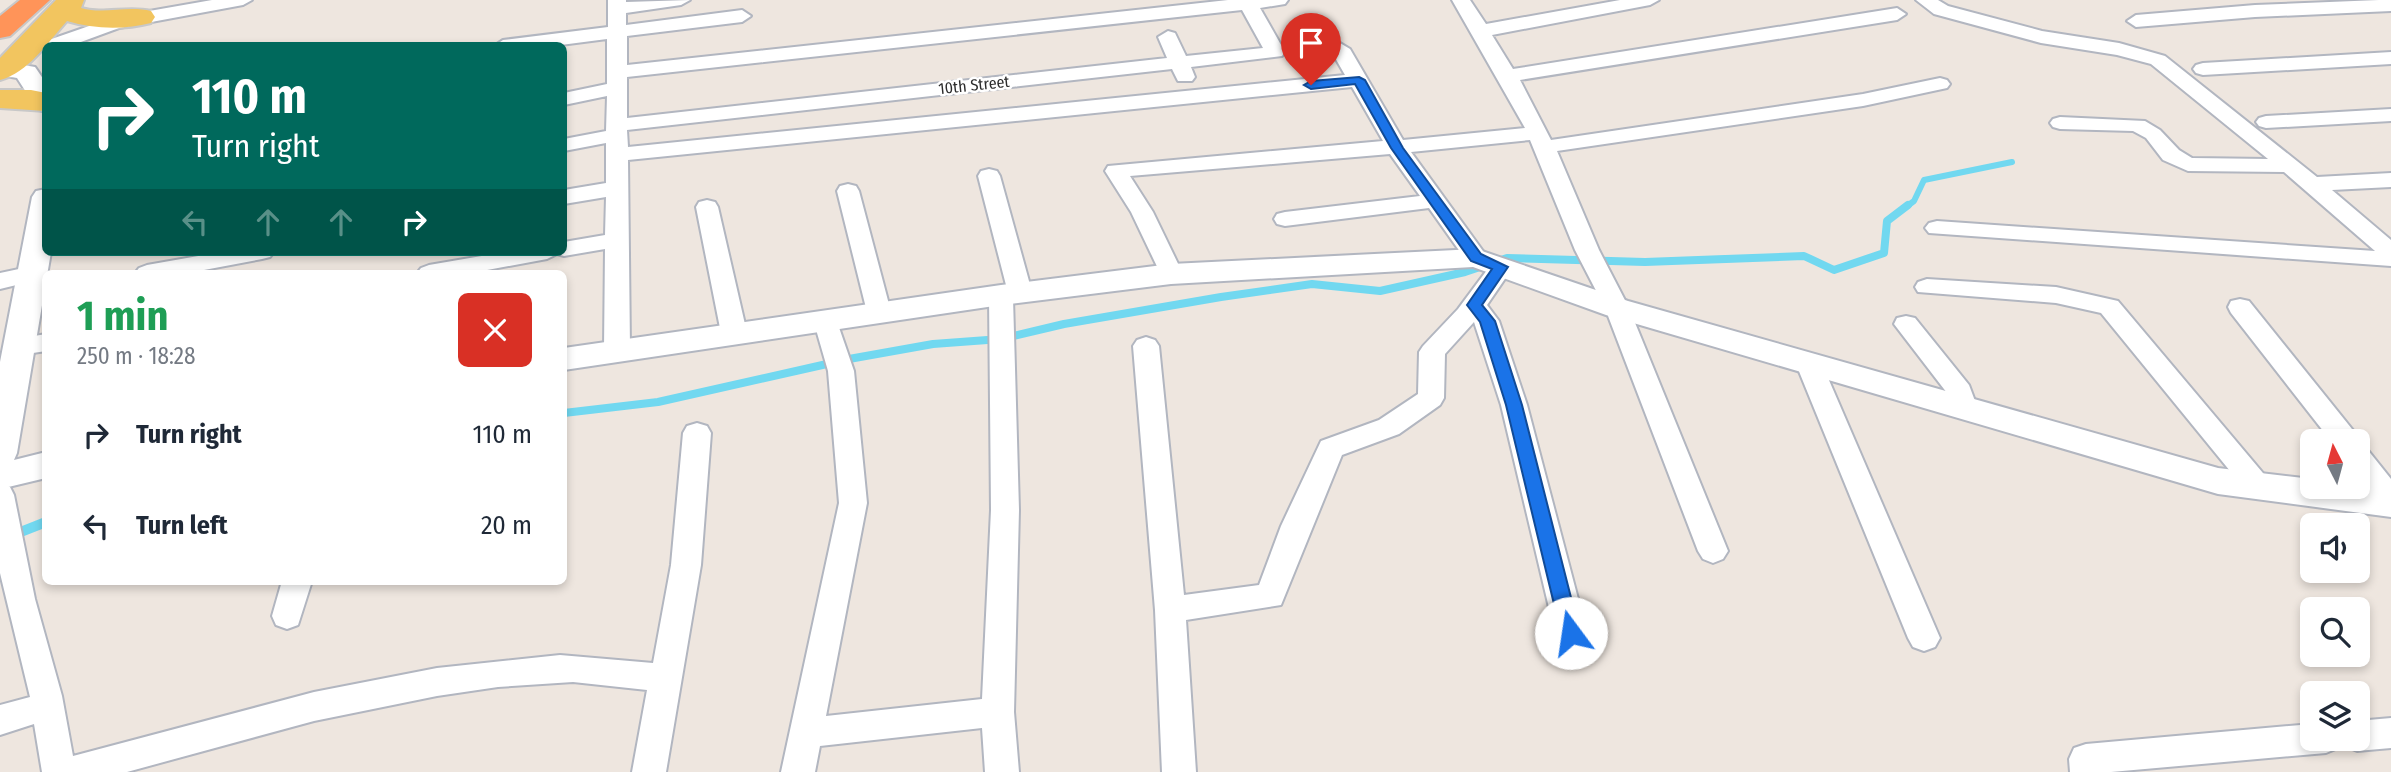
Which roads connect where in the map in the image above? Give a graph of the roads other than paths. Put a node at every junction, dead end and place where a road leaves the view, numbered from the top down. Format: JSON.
{"nodes":[{"id":1,"x":37,"y":0,"type":"edge"},
{"id":2,"x":243,"y":0,"type":"edge"},
{"id":3,"x":681,"y":0,"type":"edge"},
{"id":4,"x":1279,"y":0,"type":"edge"},
{"id":5,"x":1461,"y":0,"type":"edge"},
{"id":6,"x":1650,"y":0,"type":"edge"},
{"id":7,"x":1925,"y":0,"type":"edge"},
{"id":8,"x":207,"y":2,"type":"edge"},
{"id":9,"x":68,"y":3,"type":"edge"},
{"id":10,"x":1248,"y":3,"type":"junction"},
{"id":11,"x":2391,"y":5,"type":"edge"},
{"id":12,"x":617,"y":14,"type":"edge"},
{"id":13,"x":1897,"y":14,"type":"dead end"},
{"id":14,"x":742,"y":16,"type":"dead end"},
{"id":15,"x":141,"y":17,"type":"junction"},
{"id":16,"x":2136,"y":21,"type":"dead end"},
{"id":17,"x":0,"y":30,"type":"edge"},
{"id":18,"x":1481,"y":31,"type":"junction"},
{"id":19,"x":1168,"y":37,"type":"dead end"},
{"id":20,"x":59,"y":42,"type":"edge"},
{"id":21,"x":517,"y":42,"type":"edge"},
{"id":22,"x":42,"y":49,"type":"edge"},
{"id":23,"x":1340,"y":50,"type":"dead end"},
{"id":24,"x":2391,"y":58,"type":"edge"},
{"id":25,"x":1181,"y":64,"type":"junction"},
{"id":26,"x":1,"y":69,"type":"edge"},
{"id":27,"x":2203,"y":69,"type":"dead end"},
{"id":28,"x":1508,"y":76,"type":"junction"},
{"id":29,"x":617,"y":80,"type":"junction"},
{"id":30,"x":1359,"y":80,"type":"junction"},
{"id":31,"x":1940,"y":84,"type":"dead end"},
{"id":32,"x":1191,"y":97,"type":"junction"},
{"id":33,"x":42,"y":98,"type":"edge"},
{"id":34,"x":567,"y":98,"type":"edge"},
{"id":35,"x":844,"y":98,"type":"junction"},
{"id":36,"x":0,"y":99,"type":"edge"},
{"id":37,"x":42,"y":102,"type":"edge"},
{"id":38,"x":2391,"y":115,"type":"edge"},
{"id":39,"x":2266,"y":122,"type":"dead end"},
{"id":40,"x":2060,"y":123,"type":"dead end"},
{"id":41,"x":848,"y":133,"type":"junction"},
{"id":42,"x":617,"y":138,"type":"junction"},
{"id":43,"x":1540,"y":140,"type":"junction"},
{"id":44,"x":567,"y":145,"type":"edge"},
{"id":45,"x":1397,"y":148,"type":"junction"},
{"id":46,"x":2290,"y":166,"type":"junction"},
{"id":47,"x":989,"y":176,"type":"dead end"},
{"id":48,"x":2391,"y":180,"type":"edge"},
{"id":49,"x":2312,"y":184,"type":"junction"},
{"id":50,"x":617,"y":188,"type":"junction"},
{"id":51,"x":848,"y":191,"type":"dead end"},
{"id":52,"x":567,"y":196,"type":"edge"},
{"id":53,"x":1435,"y":201,"type":"junction"},
{"id":54,"x":707,"y":208,"type":"dead end"},
{"id":55,"x":1285,"y":219,"type":"dead end"},
{"id":56,"x":1937,"y":228,"type":"dead end"},
{"id":57,"x":42,"y":229,"type":"edge"},
{"id":58,"x":617,"y":240,"type":"junction"},
{"id":59,"x":567,"y":248,"type":"edge"},
{"id":60,"x":2391,"y":252,"type":"edge"},
{"id":61,"x":240,"y":256,"type":"edge"},
{"id":62,"x":525,"y":256,"type":"edge"},
{"id":63,"x":2391,"y":259,"type":"edge"},
{"id":64,"x":1489,"y":262,"type":"junction"},
{"id":65,"x":38,"y":270,"type":"edge"},
{"id":66,"x":163,"y":270,"type":"edge"},
{"id":67,"x":446,"y":270,"type":"edge"},
{"id":68,"x":1171,"y":274,"type":"junction"},
{"id":69,"x":0,"y":281,"type":"edge"},
{"id":70,"x":1927,"y":287,"type":"dead end"},
{"id":71,"x":1010,"y":293,"type":"junction"},
{"id":72,"x":1474,"y":305,"type":"junction"},
{"id":73,"x":2240,"y":307,"type":"dead end"},
{"id":74,"x":1617,"y":309,"type":"junction"},
{"id":75,"x":879,"y":312,"type":"junction"},
{"id":76,"x":825,"y":319,"type":"junction"},
{"id":77,"x":1906,"y":324,"type":"dead end"},
{"id":78,"x":734,"y":333,"type":"junction"},
{"id":79,"x":33,"y":344,"type":"edge"},
{"id":80,"x":1146,"y":346,"type":"dead end"},
{"id":81,"x":617,"y":349,"type":"junction"},
{"id":82,"x":567,"y":358,"type":"edge"},
{"id":83,"x":1809,"y":364,"type":"junction"},
{"id":84,"x":1965,"y":409,"type":"junction"},
{"id":85,"x":4,"y":411,"type":"edge"},
{"id":86,"x":2337,"y":429,"type":"edge"},
{"id":87,"x":697,"y":433,"type":"dead end"},
{"id":88,"x":0,"y":453,"type":"edge"},
{"id":89,"x":42,"y":466,"type":"edge"},
{"id":90,"x":2370,"y":473,"type":"edge"},
{"id":91,"x":0,"y":476,"type":"edge"},
{"id":92,"x":2258,"y":486,"type":"junction"},
{"id":93,"x":0,"y":495,"type":"edge"},
{"id":94,"x":2391,"y":501,"type":"edge"},
{"id":95,"x":1713,"y":551,"type":"dead end"},
{"id":96,"x":296,"y":585,"type":"edge"},
{"id":97,"x":1170,"y":610,"type":"junction"},
{"id":98,"x":287,"y":616,"type":"dead end"},
{"id":99,"x":1571,"y":633,"type":"dead end"},
{"id":100,"x":1924,"y":638,"type":"dead end"},
{"id":101,"x":666,"y":678,"type":"junction"},
{"id":102,"x":48,"y":706,"type":"junction"},
{"id":103,"x":998,"y":712,"type":"junction"},
{"id":104,"x":0,"y":720,"type":"edge"},
{"id":105,"x":806,"y":733,"type":"junction"},
{"id":106,"x":2391,"y":733,"type":"edge"},
{"id":107,"x":2370,"y":735,"type":"edge"},
{"id":108,"x":2300,"y":740,"type":"edge"},
{"id":109,"x":59,"y":772,"type":"edge"},
{"id":110,"x":73,"y":772,"type":"edge"},
{"id":111,"x":649,"y":772,"type":"edge"},
{"id":112,"x":798,"y":772,"type":"edge"},
{"id":113,"x":1002,"y":772,"type":"edge"},
{"id":114,"x":1179,"y":772,"type":"edge"},
{"id":115,"x":2087,"y":772,"type":"edge"}],
"edges":[{"from":1,"to":17,"type":"highway"},
{"from":2,"to":8,"type":"street"},
{"from":3,"to":12,"type":"street"},
{"from":4,"to":10,"type":"street"},
{"from":5,"to":18,"type":"street"},
{"from":6,"to":18,"type":"street"},
{"from":7,"to":46,"type":"street"},
{"from":8,"to":15,"type":"street"},
{"from":9,"to":15,"type":"main road"},
{"from":9,"to":26,"type":"main road"},
{"from":10,"to":25,"type":"street","name":"10th Street"},
{"from":10,"to":29,"type":"street"},
{"from":11,"to":16,"type":"street"},
{"from":12,"to":14,"type":"street"},
{"from":12,"to":21,"type":"street"},
{"from":12,"to":29,"type":"street"},
{"from":13,"to":28,"type":"street"},
{"from":15,"to":20,"type":"street"},
{"from":18,"to":28,"type":"street"},
{"from":19,"to":25,"type":"street"},
{"from":22,"to":26,"type":"street"},
{"from":23,"to":30,"type":"street"},
{"from":24,"to":27,"type":"street"},
{"from":25,"to":32,"type":"street"},
{"from":25,"to":35,"type":"street","name":"10th Street"},
{"from":26,"to":33,"type":"street"},
{"from":28,"to":43,"type":"street"},
{"from":29,"to":34,"type":"street"},
{"from":29,"to":42,"type":"street"},
{"from":30,"to":32,"type":"street"},
{"from":30,"to":45,"type":"street"},
{"from":31,"to":43,"type":"street"},
{"from":32,"to":41,"type":"street"},
{"from":35,"to":41,"type":"street"},
{"from":35,"to":42,"type":"street","name":"10th Street"},
{"from":36,"to":37,"type":"main road"},
{"from":38,"to":39,"type":"street"},
{"from":40,"to":46,"type":"street"},
{"from":41,"to":42,"type":"street"},
{"from":42,"to":44,"type":"street"},
{"from":42,"to":50,"type":"street"},
{"from":43,"to":45,"type":"street"},
{"from":43,"to":74,"type":"street"},
{"from":45,"to":53,"type":"street"},
{"from":45,"to":68,"type":"street"},
{"from":46,"to":49,"type":"street"},
{"from":47,"to":71,"type":"street"},
{"from":48,"to":49,"type":"street"},
{"from":49,"to":60,"type":"street"},
{"from":50,"to":52,"type":"street"},
{"from":50,"to":58,"type":"street"},
{"from":51,"to":75,"type":"street"},
{"from":53,"to":55,"type":"street"},
{"from":53,"to":64,"type":"street"},
{"from":54,"to":78,"type":"street"},
{"from":56,"to":63,"type":"street"},
{"from":57,"to":65,"type":"street"},
{"from":58,"to":59,"type":"street"},
{"from":58,"to":81,"type":"street"},
{"from":61,"to":66,"type":"street"},
{"from":62,"to":67,"type":"street"},
{"from":64,"to":68,"type":"street"},
{"from":64,"to":72,"type":"street"},
{"from":64,"to":74,"type":"street"},
{"from":65,"to":69,"type":"street"},
{"from":65,"to":79,"type":"street"},
{"from":68,"to":71,"type":"street"},
{"from":70,"to":92,"type":"street"},
{"from":71,"to":75,"type":"street"},
{"from":71,"to":103,"type":"street"},
{"from":72,"to":97,"type":"street"},
{"from":72,"to":99,"type":"street"},
{"from":73,"to":86,"type":"street"},
{"from":74,"to":83,"type":"street"},
{"from":74,"to":95,"type":"street"},
{"from":75,"to":76,"type":"street"},
{"from":76,"to":78,"type":"street"},
{"from":76,"to":105,"type":"street"},
{"from":77,"to":84,"type":"street"},
{"from":78,"to":81,"type":"street"},
{"from":79,"to":85,"type":"street"},
{"from":80,"to":97,"type":"street"},
{"from":81,"to":82,"type":"street"},
{"from":83,"to":84,"type":"street"},
{"from":83,"to":100,"type":"street"},
{"from":84,"to":92,"type":"street"},
{"from":85,"to":88,"type":"street"},
{"from":87,"to":101,"type":"street"},
{"from":89,"to":91,"type":"street"},
{"from":90,"to":94,"type":"street"},
{"from":92,"to":94,"type":"street"},
{"from":93,"to":102,"type":"street"},
{"from":96,"to":98,"type":"street"},
{"from":97,"to":114,"type":"street"},
{"from":101,"to":110,"type":"street"},
{"from":101,"to":111,"type":"street"},
{"from":102,"to":104,"type":"street"},
{"from":102,"to":109,"type":"street"},
{"from":103,"to":105,"type":"street"},
{"from":103,"to":113,"type":"street"},
{"from":105,"to":112,"type":"street"},
{"from":106,"to":107,"type":"street"},
{"from":108,"to":115,"type":"street"}]}
